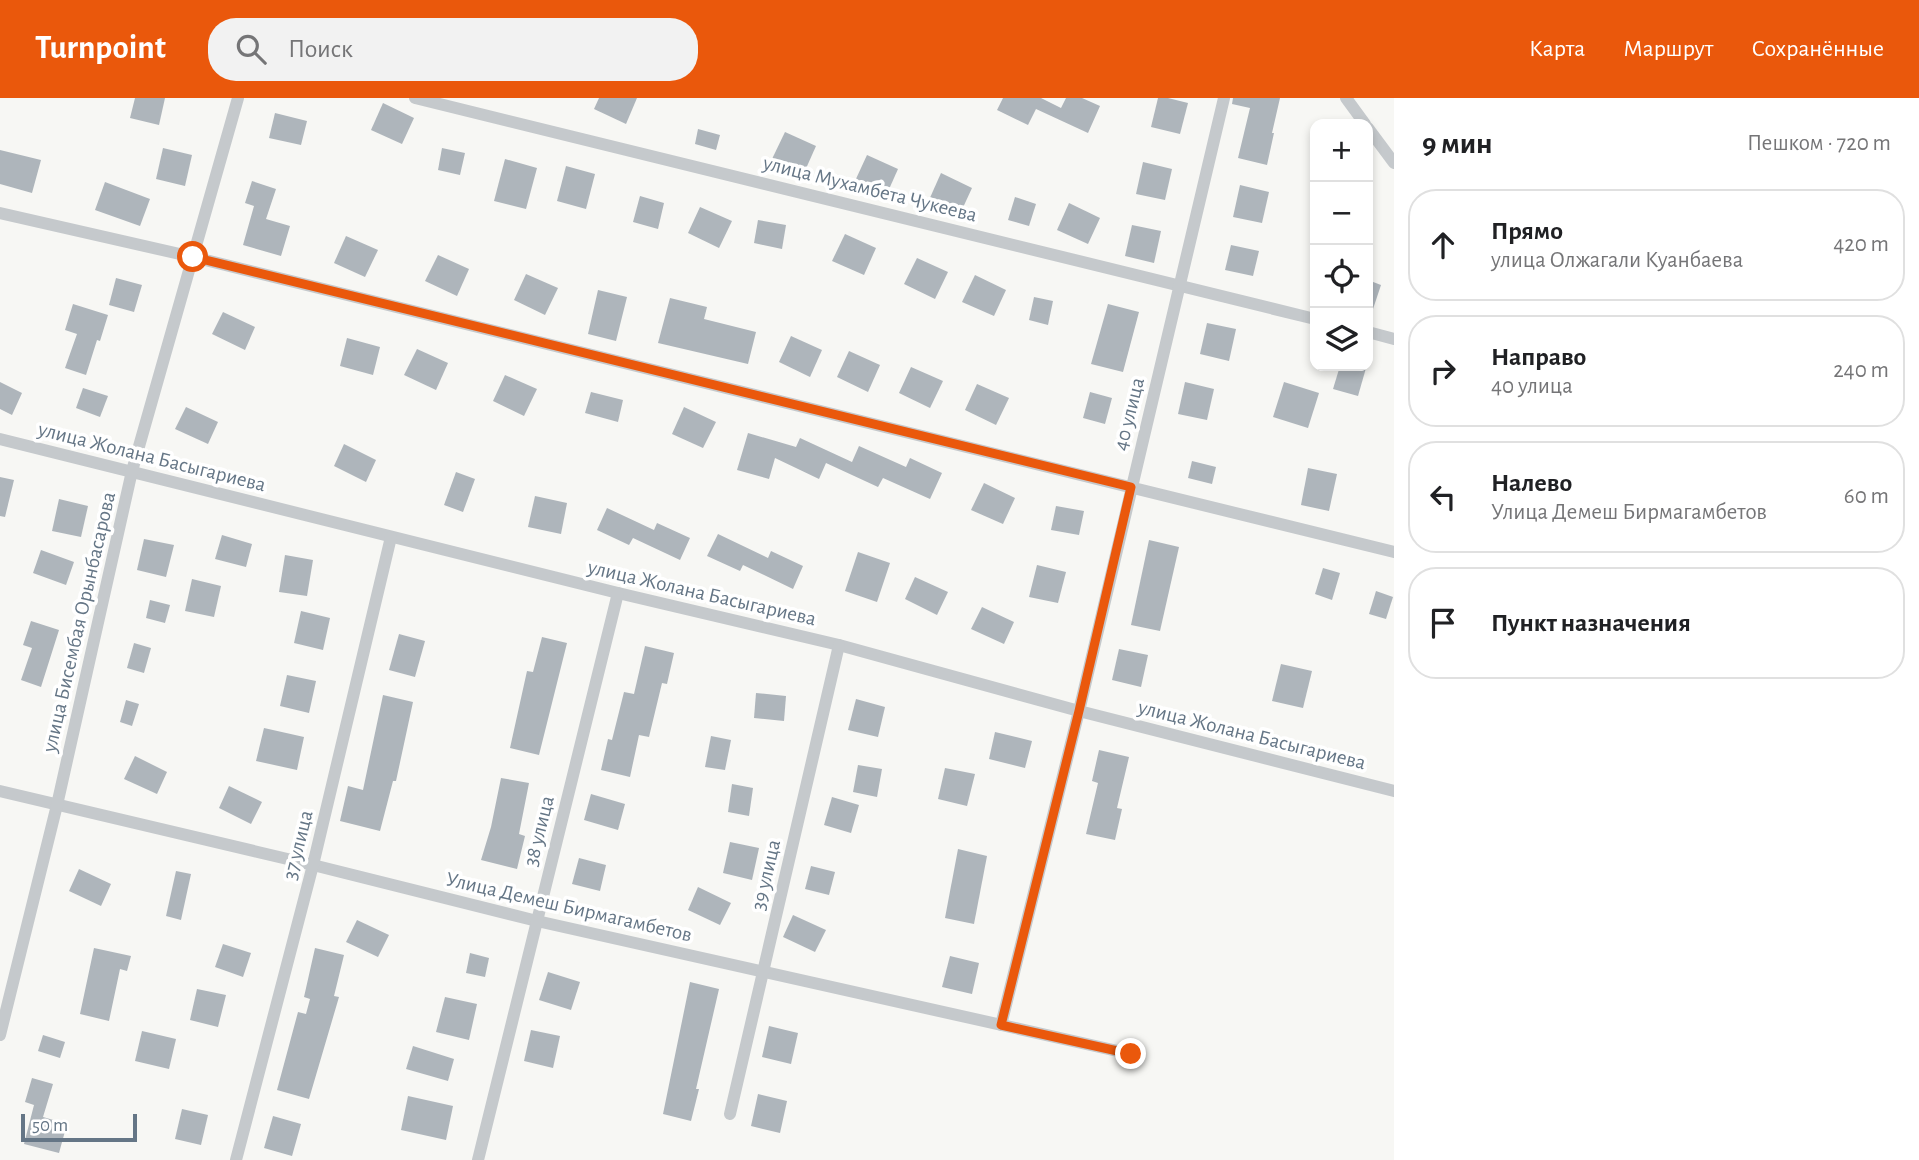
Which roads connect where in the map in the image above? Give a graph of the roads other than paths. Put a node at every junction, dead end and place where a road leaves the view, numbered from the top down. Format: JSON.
{"nodes":[{"id":1,"x":238,"y":98,"type":"edge"},
{"id":2,"x":415,"y":98,"type":"edge"},
{"id":3,"x":1224,"y":98,"type":"edge"},
{"id":4,"x":1346,"y":98,"type":"edge"},
{"id":5,"x":1361,"y":119,"type":"edge"},
{"id":6,"x":1373,"y":135,"type":"edge"},
{"id":7,"x":1394,"y":163,"type":"edge"},
{"id":8,"x":0,"y":213,"type":"edge"},
{"id":9,"x":193,"y":257,"type":"junction"},
{"id":10,"x":1180,"y":285,"type":"junction"},
{"id":11,"x":1310,"y":318,"type":"edge"},
{"id":12,"x":1373,"y":333,"type":"edge"},
{"id":13,"x":1394,"y":339,"type":"edge"},
{"id":14,"x":0,"y":439,"type":"edge"},
{"id":15,"x":132,"y":471,"type":"junction"},
{"id":16,"x":1131,"y":487,"type":"junction"},
{"id":17,"x":391,"y":537,"type":"junction"},
{"id":18,"x":1394,"y":552,"type":"edge"},
{"id":19,"x":618,"y":593,"type":"junction"},
{"id":20,"x":839,"y":645,"type":"junction"},
{"id":21,"x":1079,"y":711,"type":"junction"},
{"id":22,"x":0,"y":791,"type":"edge"},
{"id":23,"x":1394,"y":791,"type":"edge"},
{"id":24,"x":57,"y":805,"type":"junction"},
{"id":25,"x":313,"y":865,"type":"junction"},
{"id":26,"x":537,"y":921,"type":"junction"},
{"id":27,"x":763,"y":971,"type":"junction"},
{"id":28,"x":1001,"y":1025,"type":"junction"},
{"id":29,"x":0,"y":1035,"type":"edge"},
{"id":30,"x":1131,"y":1054,"type":"dead end"},
{"id":31,"x":730,"y":1114,"type":"dead end"},
{"id":32,"x":236,"y":1160,"type":"edge"},
{"id":33,"x":478,"y":1160,"type":"edge"}],
"edges":[{"from":1,"to":9,"type":"street","name":"улица Бисембая Орынбасарова"},
{"from":2,"to":10,"type":"street","name":"улица Мухамбета Чукеева"},
{"from":3,"to":10,"type":"street","name":"40 улица"},
{"from":4,"to":5,"type":"street"},
{"from":6,"to":7,"type":"street"},
{"from":8,"to":9,"type":"street"},
{"from":9,"to":15,"type":"street","name":"улица Бисембая Орынбасарова"},
{"from":9,"to":16,"type":"street"},
{"from":10,"to":11,"type":"street","name":"улица Мухамбета Чукеева"},
{"from":10,"to":16,"type":"street","name":"40 улица"},
{"from":12,"to":13,"type":"street"},
{"from":14,"to":15,"type":"street","name":"улица Жолана Басыгариева"},
{"from":15,"to":17,"type":"street","name":"улица Жолана Басыгариева"},
{"from":15,"to":24,"type":"street","name":"улица Бисембая Орынбасарова"},
{"from":16,"to":18,"type":"street"},
{"from":16,"to":21,"type":"street","name":"40 улица"},
{"from":17,"to":19,"type":"street","name":"улица Жолана Басыгариева"},
{"from":17,"to":25,"type":"street","name":"37 улица"},
{"from":19,"to":20,"type":"street","name":"улица Жолана Басыгариева"},
{"from":19,"to":26,"type":"street","name":"38 улица"},
{"from":20,"to":21,"type":"street","name":"улица Жолана Басыгариева"},
{"from":20,"to":27,"type":"street","name":"39 улица"},
{"from":21,"to":23,"type":"street","name":"улица Жолана Басыгариева"},
{"from":21,"to":28,"type":"street","name":"40 улица"},
{"from":22,"to":24,"type":"street","name":"Улица Демеш Бирмагамбетов"},
{"from":24,"to":25,"type":"street","name":"Улица Демеш Бирмагамбетов"},
{"from":24,"to":29,"type":"street","name":"улица Бисембая Орынбасарова"},
{"from":25,"to":26,"type":"street","name":"Улица Демеш Бирмагамбетов"},
{"from":25,"to":32,"type":"street","name":"37 улица"},
{"from":26,"to":27,"type":"street","name":"Улица Демеш Бирмагамбетов"},
{"from":26,"to":33,"type":"street","name":"38 улица"},
{"from":27,"to":28,"type":"street","name":"Улица Демеш Бирмагамбетов"},
{"from":27,"to":31,"type":"street","name":"39 улица"},
{"from":28,"to":30,"type":"street","name":"Улица Демеш Бирмагамбетов"}]}
